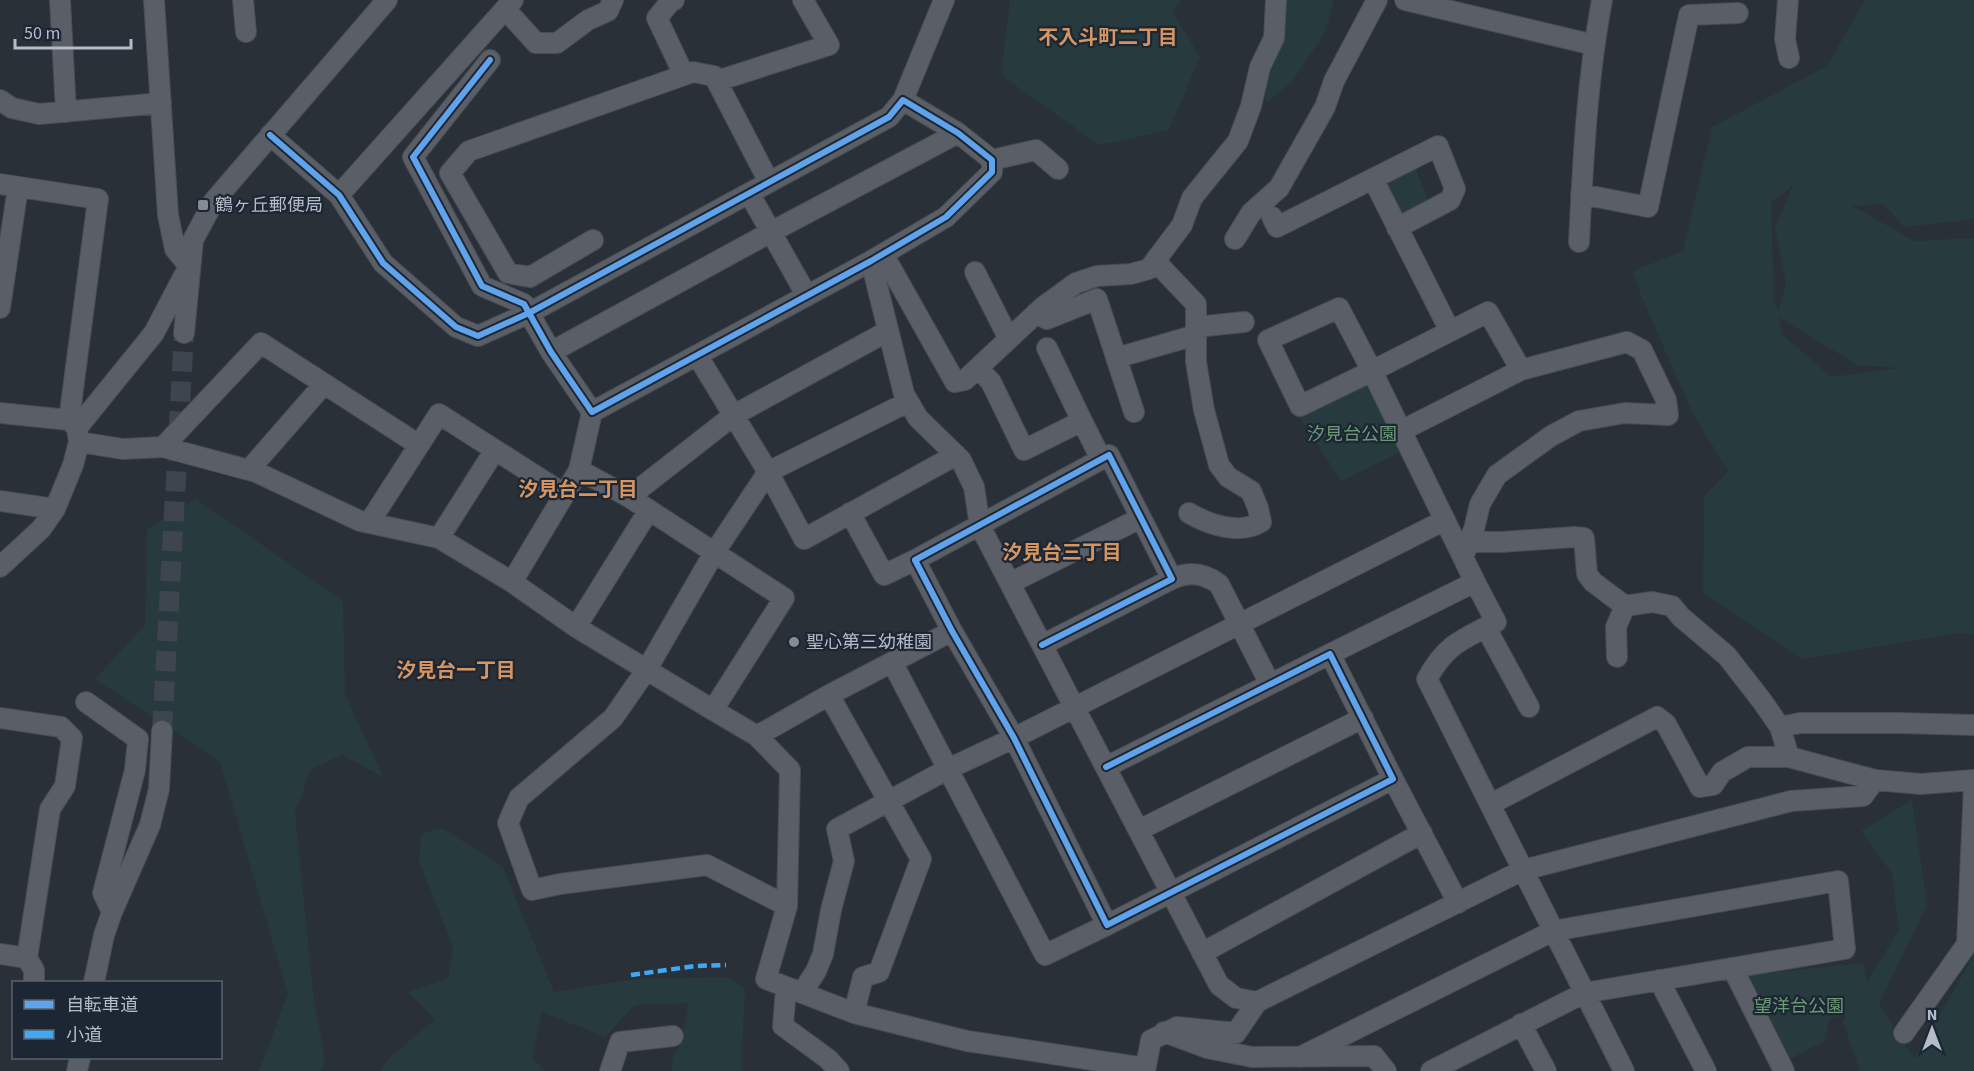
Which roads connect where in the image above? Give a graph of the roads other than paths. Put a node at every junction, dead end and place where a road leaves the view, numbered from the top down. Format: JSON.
{"nodes":[{"id":1,"x":60,"y":0,"type":"edge"},
{"id":2,"x":154,"y":0,"type":"edge"},
{"id":3,"x":243,"y":0,"type":"edge"},
{"id":4,"x":387,"y":0,"type":"edge"},
{"id":5,"x":614,"y":0,"type":"edge"},
{"id":6,"x":674,"y":0,"type":"edge"},
{"id":7,"x":803,"y":0,"type":"edge"},
{"id":8,"x":944,"y":0,"type":"edge"},
{"id":9,"x":1276,"y":0,"type":"edge"},
{"id":10,"x":1377,"y":0,"type":"edge"},
{"id":11,"x":1405,"y":0,"type":"edge"},
{"id":12,"x":1602,"y":0,"type":"edge"},
{"id":13,"x":1788,"y":0,"type":"edge"},
{"id":14,"x":509,"y":4,"type":"edge"},
{"id":15,"x":1738,"y":13,"type":"dead end"},
{"id":16,"x":246,"y":32,"type":"dead end"},
{"id":17,"x":1594,"y":45,"type":"junction"},
{"id":18,"x":1789,"y":58,"type":"dead end"},
{"id":19,"x":490,"y":60,"type":"dead end"},
{"id":20,"x":684,"y":75,"type":"junction"},
{"id":21,"x":717,"y":81,"type":"junction"},
{"id":22,"x":0,"y":100,"type":"edge"},
{"id":23,"x":903,"y":100,"type":"junction"},
{"id":24,"x":161,"y":103,"type":"junction"},
{"id":25,"x":66,"y":112,"type":"junction"},
{"id":26,"x":958,"y":133,"type":"junction"},
{"id":27,"x":270,"y":135,"type":"junction"},
{"id":28,"x":992,"y":160,"type":"junction"},
{"id":29,"x":1058,"y":170,"type":"dead end"},
{"id":30,"x":1373,"y":179,"type":"junction"},
{"id":31,"x":769,"y":182,"type":"junction"},
{"id":32,"x":9,"y":186,"type":"edge"},
{"id":33,"x":749,"y":193,"type":"junction"},
{"id":34,"x":1581,"y":194,"type":"junction"},
{"id":35,"x":339,"y":195,"type":"junction"},
{"id":36,"x":1272,"y":217,"type":"dead end"},
{"id":37,"x":1396,"y":228,"type":"junction"},
{"id":38,"x":771,"y":232,"type":"junction"},
{"id":39,"x":1235,"y":239,"type":"dead end"},
{"id":40,"x":593,"y":240,"type":"dead end"},
{"id":41,"x":1579,"y":242,"type":"dead end"},
{"id":42,"x":877,"y":257,"type":"junction"},
{"id":43,"x":1155,"y":261,"type":"junction"},
{"id":44,"x":189,"y":266,"type":"junction"},
{"id":45,"x":975,"y":272,"type":"dead end"},
{"id":46,"x":807,"y":296,"type":"junction"},
{"id":47,"x":0,"y":308,"type":"edge"},
{"id":48,"x":529,"y":313,"type":"junction"},
{"id":49,"x":1036,"y":313,"type":"junction"},
{"id":50,"x":1244,"y":322,"type":"dead end"},
{"id":51,"x":1196,"y":331,"type":"junction"},
{"id":52,"x":1450,"y":331,"type":"junction"},
{"id":53,"x":888,"y":332,"type":"junction"},
{"id":54,"x":184,"y":333,"type":"tunnel mouth"},
{"id":55,"x":1009,"y":339,"type":"junction"},
{"id":56,"x":1047,"y":348,"type":"dead end"},
{"id":57,"x":551,"y":352,"type":"junction"},
{"id":58,"x":697,"y":355,"type":"junction"},
{"id":59,"x":1116,"y":358,"type":"junction"},
{"id":60,"x":978,"y":368,"type":"junction"},
{"id":61,"x":1521,"y":370,"type":"junction"},
{"id":62,"x":1372,"y":371,"type":"junction"},
{"id":63,"x":324,"y":384,"type":"junction"},
{"id":64,"x":908,"y":402,"type":"junction"},
{"id":65,"x":592,"y":412,"type":"junction"},
{"id":66,"x":1134,"y":412,"type":"dead end"},
{"id":67,"x":0,"y":413,"type":"edge"},
{"id":68,"x":734,"y":415,"type":"junction"},
{"id":69,"x":1082,"y":420,"type":"junction"},
{"id":70,"x":75,"y":430,"type":"junction"},
{"id":71,"x":1401,"y":431,"type":"junction"},
{"id":72,"x":419,"y":445,"type":"junction"},
{"id":73,"x":163,"y":447,"type":"junction"},
{"id":74,"x":495,"y":450,"type":"junction"},
{"id":75,"x":956,"y":455,"type":"junction"},
{"id":76,"x":1101,"y":459,"type":"junction"},
{"id":77,"x":249,"y":470,"type":"junction"},
{"id":78,"x":579,"y":470,"type":"junction"},
{"id":79,"x":768,"y":472,"type":"junction"},
{"id":80,"x":564,"y":494,"type":"junction"},
{"id":81,"x":629,"y":496,"type":"junction"},
{"id":82,"x":0,"y":501,"type":"edge"},
{"id":83,"x":55,"y":509,"type":"junction"},
{"id":84,"x":649,"y":510,"type":"junction"},
{"id":85,"x":850,"y":513,"type":"junction"},
{"id":86,"x":1189,"y":513,"type":"dead end"},
{"id":87,"x":1142,"y":518,"type":"junction"},
{"id":88,"x":1445,"y":520,"type":"junction"},
{"id":89,"x":369,"y":523,"type":"junction"},
{"id":90,"x":980,"y":526,"type":"junction"},
{"id":91,"x":439,"y":538,"type":"junction"},
{"id":92,"x":1466,"y":550,"type":"junction"},
{"id":93,"x":714,"y":553,"type":"junction"},
{"id":94,"x":915,"y":560,"type":"junction"},
{"id":95,"x":0,"y":567,"type":"edge"},
{"id":96,"x":1172,"y":579,"type":"junction"},
{"id":97,"x":512,"y":582,"type":"junction"},
{"id":98,"x":1475,"y":582,"type":"junction"},
{"id":99,"x":1010,"y":583,"type":"junction"},
{"id":100,"x":1625,"y":606,"type":"junction"},
{"id":101,"x":1240,"y":623,"type":"junction"},
{"id":102,"x":576,"y":627,"type":"junction"},
{"id":103,"x":1486,"y":628,"type":"junction"},
{"id":104,"x":952,"y":631,"type":"junction"},
{"id":105,"x":1042,"y":645,"type":"junction"},
{"id":106,"x":1330,"y":654,"type":"junction"},
{"id":107,"x":1617,"y":657,"type":"dead end"},
{"id":108,"x":891,"y":662,"type":"junction"},
{"id":109,"x":647,"y":669,"type":"junction"},
{"id":110,"x":1270,"y":684,"type":"junction"},
{"id":111,"x":829,"y":695,"type":"junction"},
{"id":112,"x":86,"y":702,"type":"dead end"},
{"id":113,"x":1074,"y":706,"type":"junction"},
{"id":114,"x":1529,"y":707,"type":"dead end"},
{"id":115,"x":713,"y":710,"type":"junction"},
{"id":116,"x":1363,"y":718,"type":"junction"},
{"id":117,"x":1,"y":725,"type":"edge"},
{"id":118,"x":1974,"y":725,"type":"edge"},
{"id":119,"x":1780,"y":727,"type":"junction"},
{"id":120,"x":162,"y":731,"type":"tunnel mouth"},
{"id":121,"x":757,"y":736,"type":"junction"},
{"id":122,"x":1014,"y":738,"type":"junction"},
{"id":123,"x":1789,"y":757,"type":"junction"},
{"id":124,"x":1106,"y":767,"type":"junction"},
{"id":125,"x":948,"y":769,"type":"junction"},
{"id":126,"x":1393,"y":778,"type":"junction"},
{"id":127,"x":1875,"y":780,"type":"junction"},
{"id":128,"x":1974,"y":780,"type":"edge"},
{"id":129,"x":1974,"y":787,"type":"edge"},
{"id":130,"x":888,"y":802,"type":"junction"},
{"id":131,"x":1491,"y":804,"type":"junction"},
{"id":132,"x":1139,"y":830,"type":"junction"},
{"id":133,"x":1422,"y":833,"type":"junction"},
{"id":134,"x":1524,"y":870,"type":"junction"},
{"id":135,"x":1170,"y":892,"type":"junction"},
{"id":136,"x":1458,"y":903,"type":"junction"},
{"id":137,"x":787,"y":906,"type":"junction"},
{"id":138,"x":112,"y":912,"type":"junction"},
{"id":139,"x":1107,"y":925,"type":"junction"},
{"id":140,"x":1553,"y":930,"type":"junction"},
{"id":141,"x":1202,"y":953,"type":"junction"},
{"id":142,"x":0,"y":954,"type":"edge"},
{"id":143,"x":27,"y":958,"type":"junction"},
{"id":144,"x":1733,"y":969,"type":"junction"},
{"id":145,"x":1659,"y":980,"type":"junction"},
{"id":146,"x":34,"y":981,"type":"edge"},
{"id":147,"x":94,"y":981,"type":"edge"},
{"id":148,"x":794,"y":990,"type":"junction"},
{"id":149,"x":1584,"y":993,"type":"junction"},
{"id":150,"x":1257,"y":1002,"type":"junction"},
{"id":151,"x":854,"y":1013,"type":"junction"},
{"id":152,"x":1521,"y":1024,"type":"junction"},
{"id":153,"x":1164,"y":1032,"type":"junction"},
{"id":154,"x":1904,"y":1033,"type":"dead end"},
{"id":155,"x":674,"y":1036,"type":"dead end"},
{"id":156,"x":1365,"y":1056,"type":"junction"},
{"id":157,"x":1300,"y":1057,"type":"junction"},
{"id":158,"x":1463,"y":1064,"type":"edge"},
{"id":159,"x":1145,"y":1070,"type":"edge"},
{"id":160,"x":610,"y":1071,"type":"edge"},
{"id":161,"x":839,"y":1071,"type":"edge"},
{"id":162,"x":1317,"y":1071,"type":"edge"},
{"id":163,"x":1386,"y":1071,"type":"edge"},
{"id":164,"x":1431,"y":1071,"type":"edge"},
{"id":165,"x":1546,"y":1071,"type":"edge"},
{"id":166,"x":1624,"y":1071,"type":"edge"},
{"id":167,"x":1706,"y":1071,"type":"edge"},
{"id":168,"x":1784,"y":1071,"type":"edge"}],
"edges":[{"from":1,"to":25,"type":"street"},
{"from":2,"to":24,"type":"street"},
{"from":3,"to":16,"type":"street"},
{"from":4,"to":27,"type":"street"},
{"from":5,"to":14,"type":"street"},
{"from":6,"to":20,"type":"street"},
{"from":7,"to":21,"type":"street"},
{"from":8,"to":23,"type":"street"},
{"from":9,"to":43,"type":"street"},
{"from":10,"to":39,"type":"street"},
{"from":11,"to":17,"type":"street"},
{"from":12,"to":17,"type":"street"},
{"from":13,"to":18,"type":"street"},
{"from":14,"to":35,"type":"street"},
{"from":15,"to":34,"type":"street"},
{"from":17,"to":34,"type":"street"},
{"from":19,"to":48,"type":"street"},
{"from":20,"to":21,"type":"street"},
{"from":20,"to":40,"type":"street"},
{"from":21,"to":31,"type":"street"},
{"from":22,"to":25,"type":"street"},
{"from":23,"to":26,"type":"street"},
{"from":23,"to":31,"type":"street"},
{"from":24,"to":25,"type":"street"},
{"from":24,"to":44,"type":"street"},
{"from":26,"to":28,"type":"street"},
{"from":26,"to":38,"type":"street"},
{"from":27,"to":35,"type":"street"},
{"from":27,"to":44,"type":"street"},
{"from":28,"to":29,"type":"street"},
{"from":28,"to":42,"type":"street"},
{"from":30,"to":36,"type":"street"},
{"from":30,"to":37,"type":"street"},
{"from":30,"to":37,"type":"street"},
{"from":31,"to":33,"type":"street"},
{"from":32,"to":47,"type":"street"},
{"from":32,"to":70,"type":"street"},
{"from":33,"to":38,"type":"street"},
{"from":33,"to":48,"type":"street"},
{"from":34,"to":41,"type":"street"},
{"from":35,"to":48,"type":"street"},
{"from":37,"to":52,"type":"street"},
{"from":38,"to":46,"type":"street"},
{"from":38,"to":57,"type":"street"},
{"from":42,"to":46,"type":"street"},
{"from":42,"to":53,"type":"street"},
{"from":42,"to":60,"type":"street"},
{"from":43,"to":49,"type":"street"},
{"from":43,"to":51,"type":"street"},
{"from":44,"to":54,"type":"street"},
{"from":44,"to":70,"type":"street"},
{"from":45,"to":55,"type":"street"},
{"from":46,"to":58,"type":"street"},
{"from":48,"to":57,"type":"street"},
{"from":49,"to":55,"type":"street"},
{"from":49,"to":59,"type":"street"},
{"from":50,"to":51,"type":"street"},
{"from":51,"to":59,"type":"street"},
{"from":51,"to":86,"type":"street"},
{"from":52,"to":61,"type":"street"},
{"from":52,"to":62,"type":"street"},
{"from":53,"to":64,"type":"street"},
{"from":53,"to":68,"type":"street"},
{"from":55,"to":60,"type":"street"},
{"from":56,"to":69,"type":"street"},
{"from":57,"to":65,"type":"street"},
{"from":58,"to":65,"type":"street"},
{"from":58,"to":68,"type":"street"},
{"from":59,"to":66,"type":"street"},
{"from":60,"to":69,"type":"street"},
{"from":61,"to":71,"type":"street"},
{"from":61,"to":92,"type":"street"},
{"from":62,"to":62,"type":"street"},
{"from":62,"to":71,"type":"street"},
{"from":63,"to":72,"type":"street"},
{"from":63,"to":73,"type":"street"},
{"from":63,"to":77,"type":"street"},
{"from":64,"to":75,"type":"street"},
{"from":64,"to":79,"type":"street"},
{"from":65,"to":78,"type":"street"},
{"from":67,"to":70,"type":"street"},
{"from":68,"to":79,"type":"street"},
{"from":68,"to":81,"type":"street"},
{"from":69,"to":76,"type":"street"},
{"from":70,"to":73,"type":"street"},
{"from":70,"to":83,"type":"street"},
{"from":71,"to":88,"type":"street"},
{"from":72,"to":74,"type":"street"},
{"from":72,"to":89,"type":"street"},
{"from":73,"to":77,"type":"street"},
{"from":74,"to":80,"type":"street"},
{"from":74,"to":91,"type":"street"},
{"from":75,"to":85,"type":"street"},
{"from":75,"to":90,"type":"street"},
{"from":76,"to":87,"type":"street"},
{"from":76,"to":90,"type":"street"},
{"from":77,"to":89,"type":"street"},
{"from":78,"to":80,"type":"street"},
{"from":78,"to":81,"type":"street"},
{"from":79,"to":85,"type":"street"},
{"from":79,"to":93,"type":"street"},
{"from":80,"to":97,"type":"street"},
{"from":81,"to":84,"type":"street"},
{"from":82,"to":83,"type":"street"},
{"from":83,"to":95,"type":"street"},
{"from":84,"to":93,"type":"street"},
{"from":84,"to":102,"type":"street"},
{"from":85,"to":94,"type":"street"},
{"from":87,"to":96,"type":"street"},
{"from":87,"to":99,"type":"street"},
{"from":88,"to":92,"type":"street"},
{"from":88,"to":101,"type":"street"},
{"from":89,"to":91,"type":"street"},
{"from":90,"to":94,"type":"street"},
{"from":90,"to":99,"type":"street"},
{"from":91,"to":97,"type":"street"},
{"from":92,"to":98,"type":"street"},
{"from":92,"to":100,"type":"street"},
{"from":93,"to":109,"type":"street"},
{"from":93,"to":115,"type":"street"},
{"from":94,"to":104,"type":"street"},
{"from":96,"to":101,"type":"street"},
{"from":96,"to":105,"type":"street"},
{"from":97,"to":102,"type":"street"},
{"from":98,"to":103,"type":"street"},
{"from":98,"to":106,"type":"street"},
{"from":99,"to":105,"type":"street"},
{"from":100,"to":107,"type":"street"},
{"from":100,"to":119,"type":"street"},
{"from":101,"to":110,"type":"street"},
{"from":101,"to":113,"type":"street"},
{"from":102,"to":109,"type":"street"},
{"from":103,"to":114,"type":"street"},
{"from":103,"to":131,"type":"street"},
{"from":104,"to":108,"type":"street"},
{"from":104,"to":122,"type":"street"},
{"from":105,"to":113,"type":"street"},
{"from":106,"to":110,"type":"street"},
{"from":106,"to":116,"type":"street"},
{"from":108,"to":111,"type":"street"},
{"from":108,"to":125,"type":"street"},
{"from":109,"to":115,"type":"street"},
{"from":109,"to":137,"type":"street"},
{"from":110,"to":124,"type":"street"},
{"from":111,"to":121,"type":"street"},
{"from":111,"to":130,"type":"street"},
{"from":112,"to":138,"type":"street"},
{"from":113,"to":122,"type":"street"},
{"from":113,"to":124,"type":"street"},
{"from":115,"to":121,"type":"street"},
{"from":116,"to":126,"type":"street"},
{"from":116,"to":132,"type":"street"},
{"from":117,"to":143,"type":"street"},
{"from":118,"to":119,"type":"street"},
{"from":119,"to":123,"type":"street"},
{"from":120,"to":138,"type":"street"},
{"from":121,"to":137,"type":"street"},
{"from":122,"to":125,"type":"street"},
{"from":122,"to":139,"type":"street"},
{"from":123,"to":127,"type":"street"},
{"from":123,"to":131,"type":"street"},
{"from":124,"to":132,"type":"street"},
{"from":125,"to":130,"type":"street"},
{"from":125,"to":139,"type":"street"},
{"from":126,"to":133,"type":"street"},
{"from":126,"to":135,"type":"street"},
{"from":127,"to":128,"type":"street"},
{"from":127,"to":134,"type":"street"},
{"from":129,"to":154,"type":"street"},
{"from":130,"to":148,"type":"street"},
{"from":130,"to":151,"type":"street"},
{"from":131,"to":134,"type":"street"},
{"from":132,"to":135,"type":"street"},
{"from":133,"to":136,"type":"street"},
{"from":133,"to":141,"type":"street"},
{"from":134,"to":136,"type":"street"},
{"from":134,"to":140,"type":"street"},
{"from":135,"to":139,"type":"street"},
{"from":135,"to":141,"type":"street"},
{"from":136,"to":150,"type":"street"},
{"from":137,"to":148,"type":"street"},
{"from":138,"to":147,"type":"street"},
{"from":140,"to":144,"type":"street"},
{"from":140,"to":149,"type":"street"},
{"from":140,"to":157,"type":"street"},
{"from":141,"to":150,"type":"street"},
{"from":142,"to":143,"type":"street"},
{"from":143,"to":146,"type":"street"},
{"from":144,"to":145,"type":"street"},
{"from":144,"to":168,"type":"street"},
{"from":145,"to":149,"type":"street"},
{"from":145,"to":167,"type":"street"},
{"from":148,"to":151,"type":"street"},
{"from":148,"to":161,"type":"street"},
{"from":149,"to":152,"type":"street"},
{"from":149,"to":166,"type":"street"},
{"from":150,"to":153,"type":"street"},
{"from":151,"to":159,"type":"street"},
{"from":152,"to":158,"type":"street"},
{"from":152,"to":165,"type":"street"},
{"from":153,"to":157,"type":"street"},
{"from":153,"to":159,"type":"street"},
{"from":155,"to":160,"type":"street"},
{"from":156,"to":157,"type":"street"},
{"from":156,"to":162,"type":"street"},
{"from":156,"to":163,"type":"street"},
{"from":158,"to":164,"type":"street"}]}
